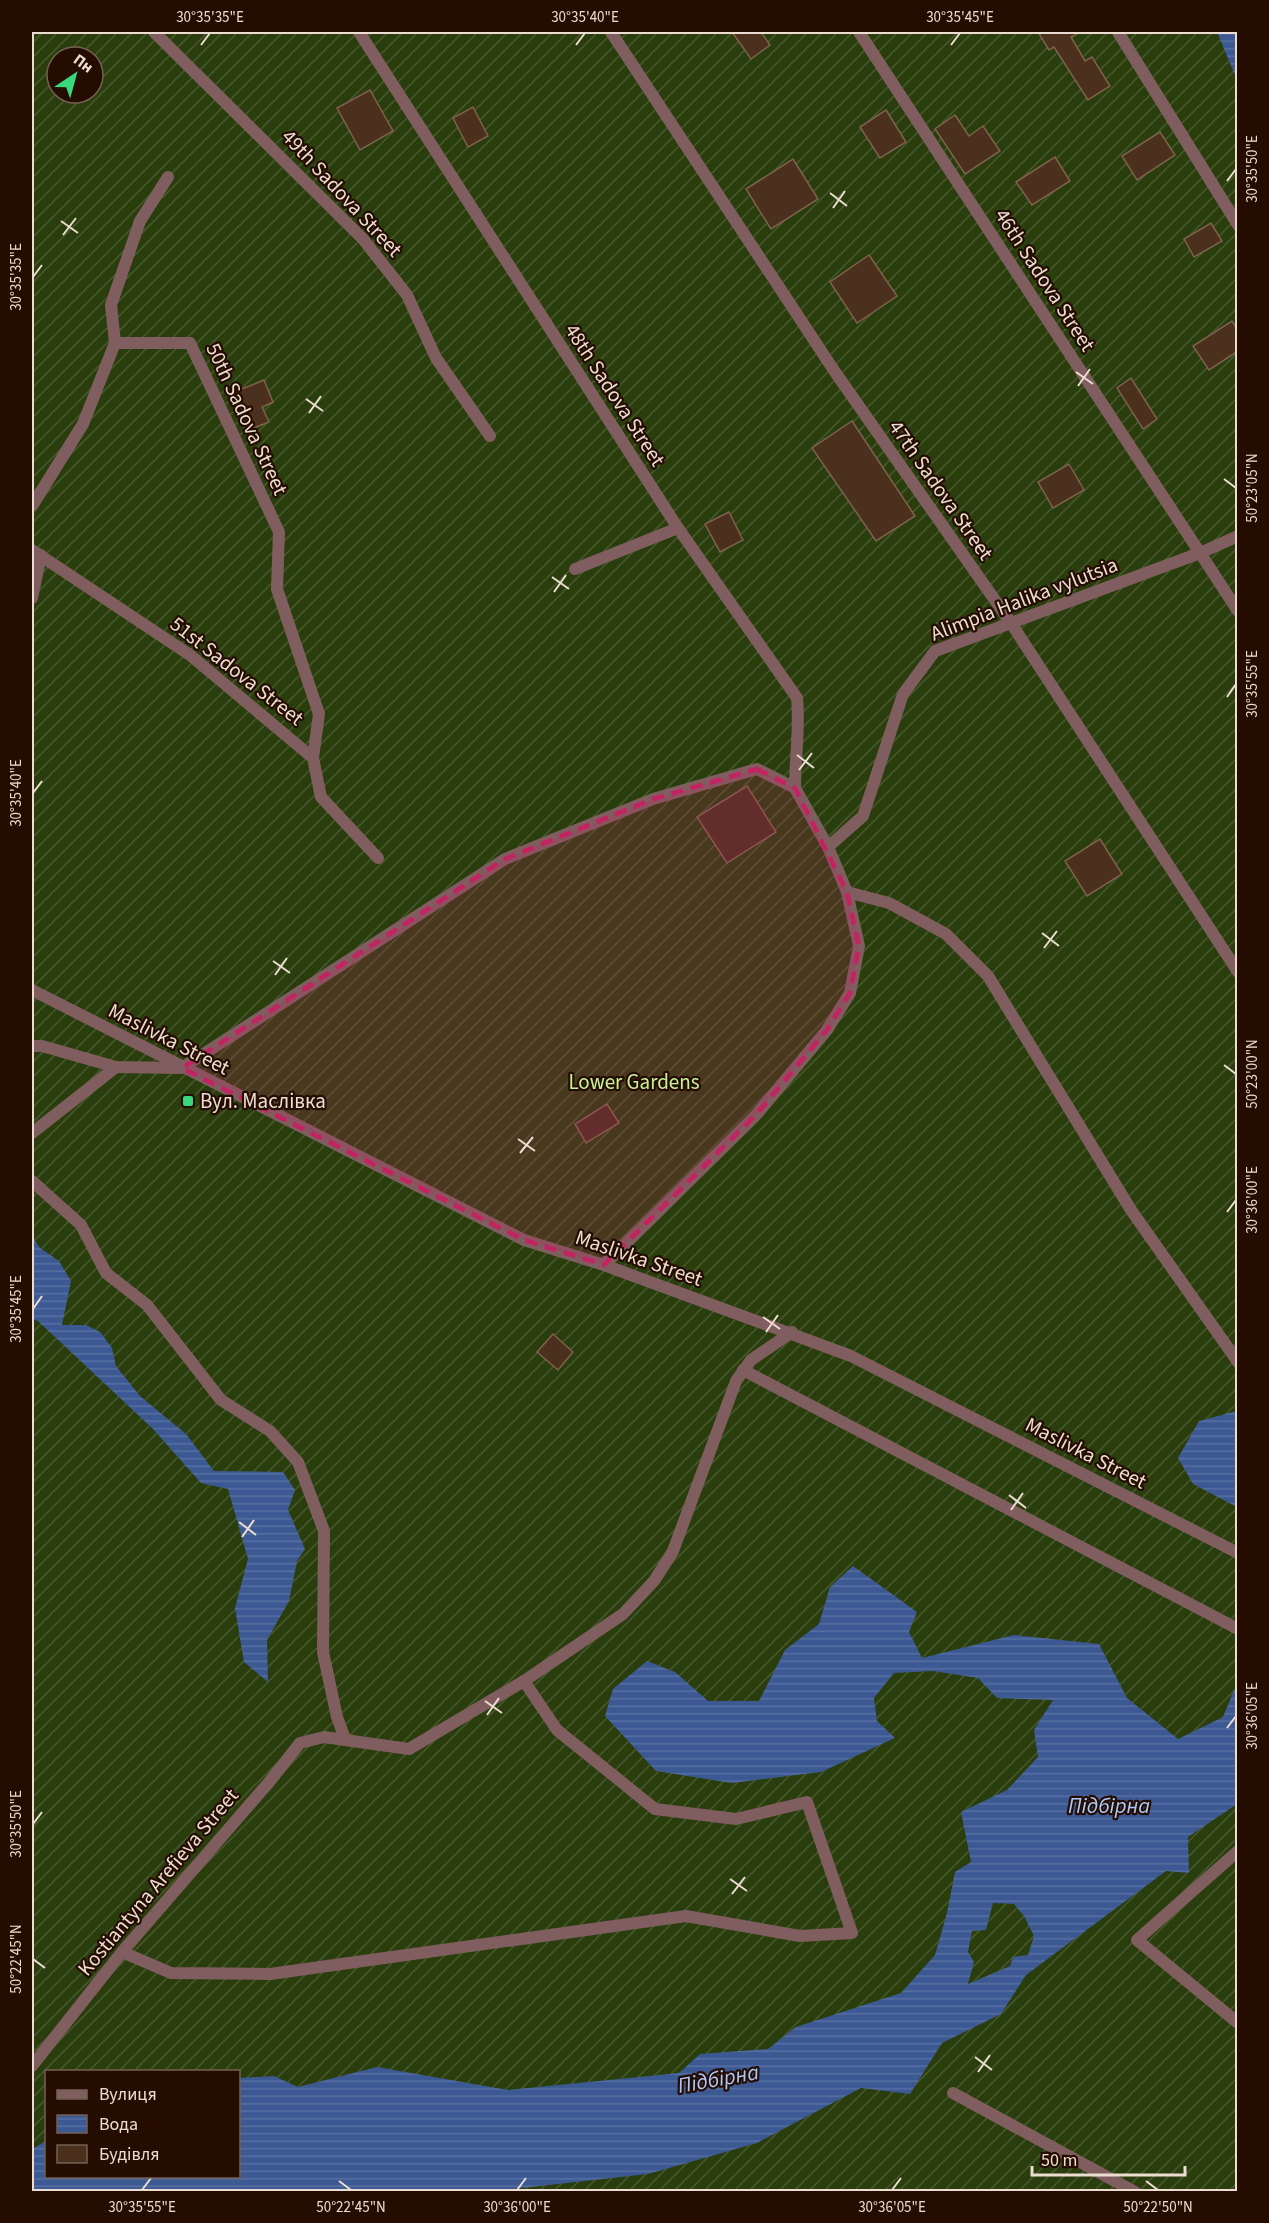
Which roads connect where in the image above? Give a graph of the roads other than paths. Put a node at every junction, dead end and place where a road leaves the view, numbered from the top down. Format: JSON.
{"nodes":[{"id":1,"x":154,"y":32,"type":"edge"},
{"id":2,"x":359,"y":32,"type":"edge"},
{"id":3,"x":610,"y":32,"type":"edge"},
{"id":4,"x":859,"y":32,"type":"edge"},
{"id":5,"x":1118,"y":32,"type":"edge"},
{"id":6,"x":168,"y":177,"type":"dead end"},
{"id":7,"x":1238,"y":225,"type":"edge"},
{"id":8,"x":115,"y":343,"type":"junction"},
{"id":9,"x":490,"y":436,"type":"dead end"},
{"id":10,"x":32,"y":506,"type":"edge"},
{"id":11,"x":678,"y":528,"type":"junction"},
{"id":12,"x":1238,"y":536,"type":"edge"},
{"id":13,"x":36,"y":553,"type":"edge"},
{"id":14,"x":1200,"y":553,"type":"junction"},
{"id":15,"x":575,"y":569,"type":"dead end"},
{"id":16,"x":32,"y":598,"type":"edge"},
{"id":17,"x":1238,"y":611,"type":"edge"},
{"id":18,"x":1011,"y":624,"type":"junction"},
{"id":19,"x":314,"y":758,"type":"junction"},
{"id":20,"x":795,"y":788,"type":"junction"},
{"id":21,"x":828,"y":847,"type":"junction"},
{"id":22,"x":378,"y":858,"type":"dead end"},
{"id":23,"x":847,"y":892,"type":"junction"},
{"id":24,"x":1238,"y":972,"type":"edge"},
{"id":25,"x":32,"y":990,"type":"edge"},
{"id":26,"x":32,"y":1046,"type":"edge"},
{"id":27,"x":116,"y":1067,"type":"junction"},
{"id":28,"x":182,"y":1068,"type":"junction"},
{"id":29,"x":32,"y":1132,"type":"edge"},
{"id":30,"x":32,"y":1181,"type":"edge"},
{"id":31,"x":604,"y":1265,"type":"junction"},
{"id":32,"x":792,"y":1332,"type":"junction"},
{"id":33,"x":1238,"y":1362,"type":"edge"},
{"id":34,"x":743,"y":1370,"type":"junction"},
{"id":35,"x":1238,"y":1553,"type":"edge"},
{"id":36,"x":1238,"y":1629,"type":"edge"},
{"id":37,"x":524,"y":1682,"type":"junction"},
{"id":38,"x":345,"y":1739,"type":"junction"},
{"id":39,"x":1238,"y":1851,"type":"edge"},
{"id":40,"x":122,"y":1952,"type":"junction"},
{"id":41,"x":1238,"y":2023,"type":"edge"},
{"id":42,"x":32,"y":2067,"type":"edge"},
{"id":43,"x":953,"y":2093,"type":"dead end"},
{"id":44,"x":1135,"y":2192,"type":"edge"}],
"edges":[{"from":1,"to":9,"type":"street","name":"49th Sadova Street"},
{"from":2,"to":11,"type":"street","name":"48th Sadova Street"},
{"from":3,"to":18,"type":"street","name":"47th Sadova Street"},
{"from":4,"to":14,"type":"street","name":"46th Sadova Street"},
{"from":5,"to":7,"type":"street"},
{"from":6,"to":8,"type":"street"},
{"from":8,"to":10,"type":"street"},
{"from":8,"to":19,"type":"street","name":"50th Sadova Street"},
{"from":11,"to":15,"type":"street"},
{"from":11,"to":20,"type":"street","name":"48th Sadova Street"},
{"from":12,"to":14,"type":"street","name":"Alimpia Halika vylutsia"},
{"from":13,"to":16,"type":"street"},
{"from":13,"to":19,"type":"street","name":"51st Sadova Street"},
{"from":14,"to":17,"type":"street","name":"46th Sadova Street"},
{"from":14,"to":18,"type":"street","name":"Alimpia Halika vylutsia"},
{"from":18,"to":21,"type":"street","name":"Alimpia Halika vylutsia"},
{"from":18,"to":24,"type":"street","name":"47th Sadova Street"},
{"from":19,"to":22,"type":"street"},
{"from":20,"to":21,"type":"street"},
{"from":20,"to":28,"type":"street"},
{"from":21,"to":23,"type":"street"},
{"from":23,"to":31,"type":"street"},
{"from":23,"to":33,"type":"street"},
{"from":25,"to":28,"type":"street","name":"Maslivka Street"},
{"from":26,"to":27,"type":"street"},
{"from":27,"to":28,"type":"street"},
{"from":27,"to":29,"type":"street"},
{"from":28,"to":31,"type":"street","name":"Maslivka Street"},
{"from":30,"to":38,"type":"street"},
{"from":31,"to":32,"type":"street","name":"Maslivka Street"},
{"from":32,"to":34,"type":"street"},
{"from":32,"to":35,"type":"street","name":"Maslivka Street"},
{"from":34,"to":36,"type":"street"},
{"from":34,"to":37,"type":"street"},
{"from":37,"to":38,"type":"street"},
{"from":37,"to":40,"type":"street"},
{"from":38,"to":40,"type":"street","name":"Kostiantyna Arefieva Street"},
{"from":39,"to":41,"type":"street"},
{"from":40,"to":42,"type":"street","name":"Kostiantyna Arefieva Street"},
{"from":43,"to":44,"type":"street"}]}
